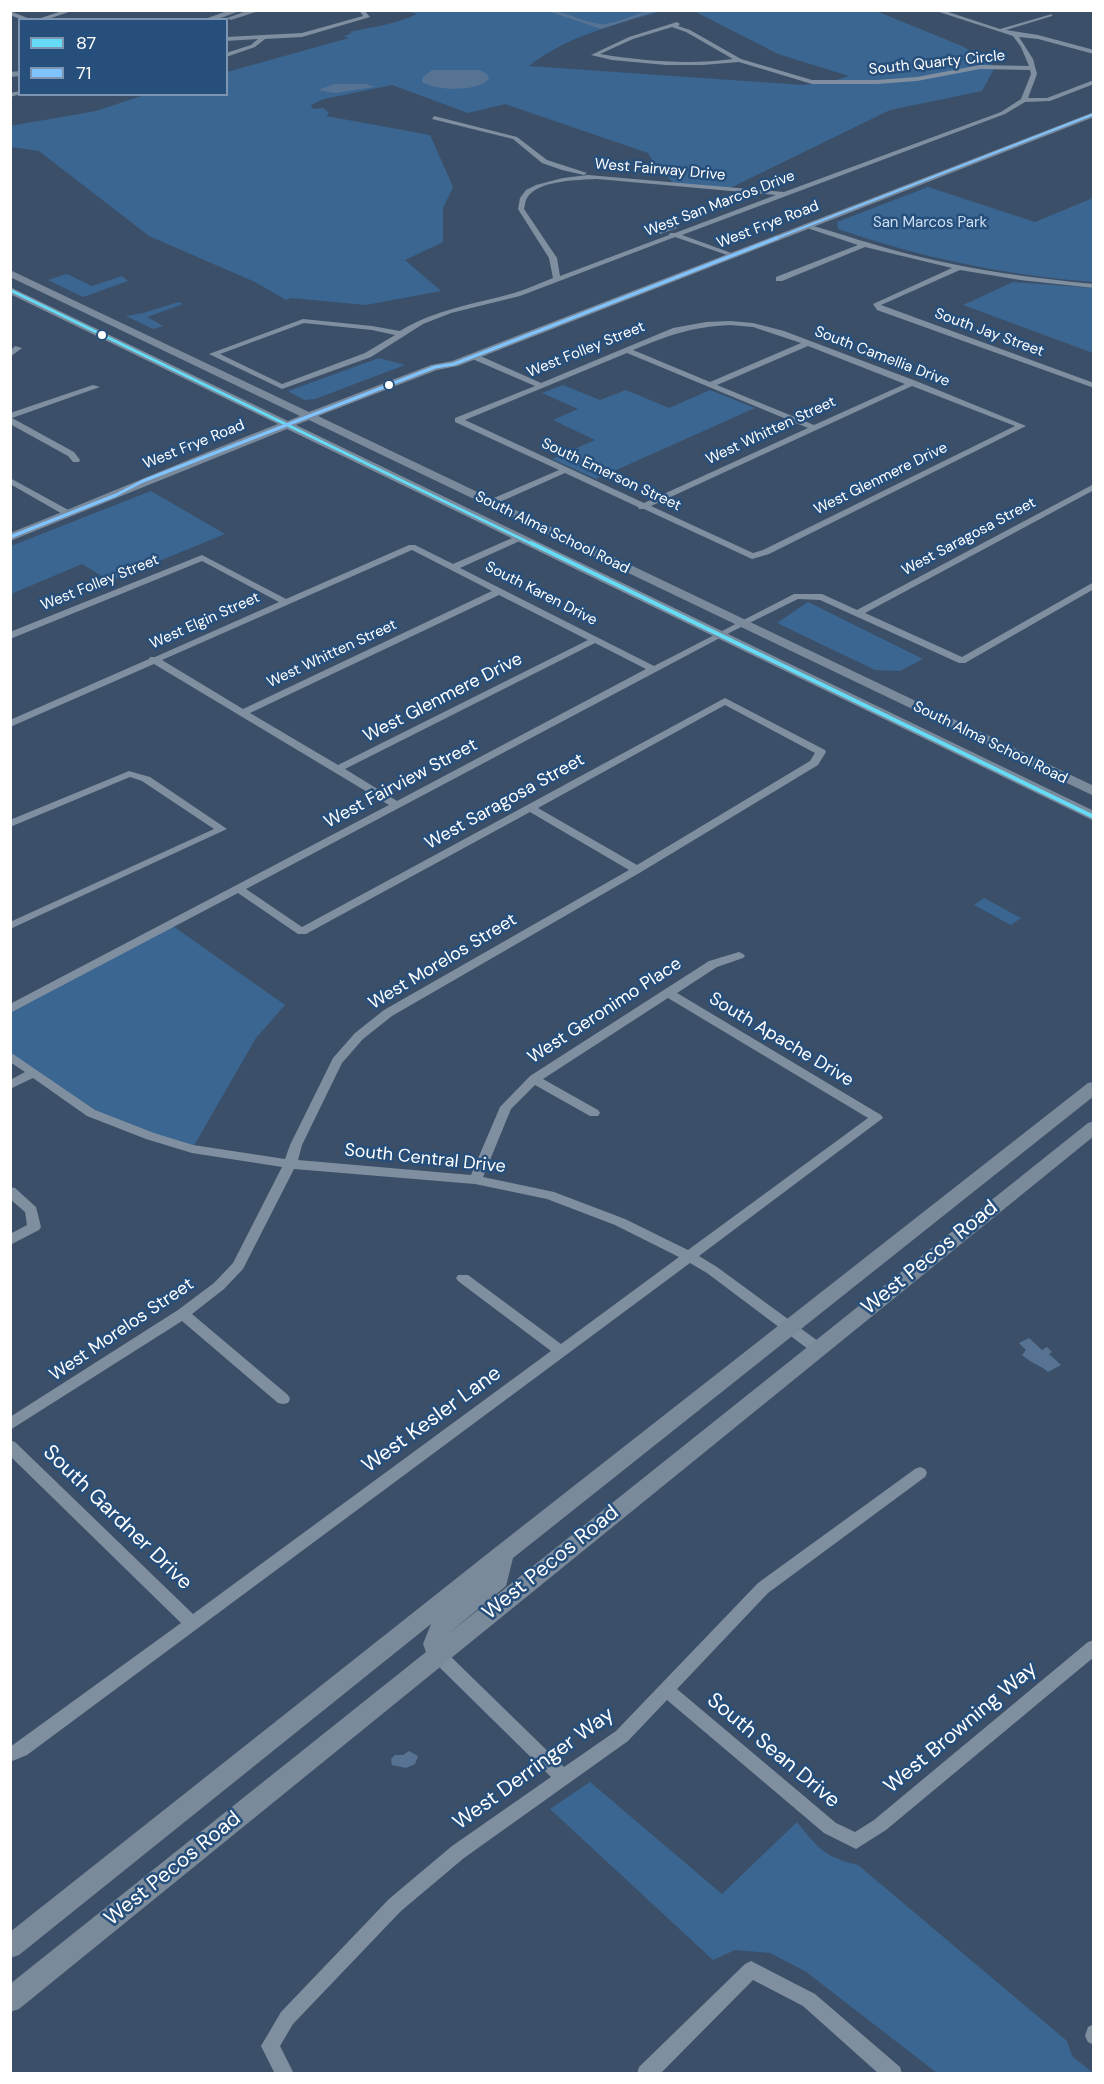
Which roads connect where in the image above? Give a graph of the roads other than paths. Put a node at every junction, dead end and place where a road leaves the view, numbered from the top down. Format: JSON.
{"nodes":[{"id":1,"x":74,"y":10,"type":"edge"},
{"id":2,"x":240,"y":10,"type":"edge"},
{"id":3,"x":259,"y":10,"type":"edge"},
{"id":4,"x":361,"y":10,"type":"edge"},
{"id":5,"x":935,"y":10,"type":"edge"},
{"id":6,"x":1034,"y":10,"type":"edge"},
{"id":7,"x":44,"y":18,"type":"edge"},
{"id":8,"x":212,"y":18,"type":"edge"},
{"id":9,"x":228,"y":19,"type":"edge"},
{"id":10,"x":683,"y":21,"type":"dead end"},
{"id":11,"x":671,"y":25,"type":"junction"},
{"id":12,"x":1002,"y":30,"type":"junction"},
{"id":13,"x":1015,"y":35,"type":"junction"},
{"id":14,"x":263,"y":38,"type":"junction"},
{"id":15,"x":228,"y":39,"type":"edge"},
{"id":16,"x":1094,"y":44,"type":"edge"},
{"id":17,"x":1081,"y":48,"type":"junction"},
{"id":18,"x":1094,"y":52,"type":"edge"},
{"id":19,"x":228,"y":55,"type":"edge"},
{"id":20,"x":739,"y":60,"type":"junction"},
{"id":21,"x":1033,"y":68,"type":"junction"},
{"id":22,"x":1094,"y":82,"type":"edge"},
{"id":23,"x":1024,"y":100,"type":"junction"},
{"id":24,"x":1094,"y":114,"type":"edge"},
{"id":25,"x":434,"y":118,"type":"dead end"},
{"id":26,"x":571,"y":171,"type":"junction"},
{"id":27,"x":597,"y":177,"type":"junction"},
{"id":28,"x":568,"y":179,"type":"junction"},
{"id":29,"x":785,"y":194,"type":"junction"},
{"id":30,"x":809,"y":225,"type":"junction"},
{"id":31,"x":674,"y":232,"type":"junction"},
{"id":32,"x":865,"y":244,"type":"junction"},
{"id":33,"x":736,"y":254,"type":"junction"},
{"id":34,"x":958,"y":268,"type":"junction"},
{"id":35,"x":10,"y":273,"type":"edge"},
{"id":36,"x":557,"y":279,"type":"junction"},
{"id":37,"x":778,"y":279,"type":"dead end"},
{"id":38,"x":1094,"y":286,"type":"edge"},
{"id":39,"x":10,"y":290,"type":"edge"},
{"id":40,"x":730,"y":323,"type":"joint"},
{"id":41,"x":402,"y":334,"type":"junction"},
{"id":42,"x":808,"y":343,"type":"junction"},
{"id":43,"x":18,"y":348,"type":"dead end"},
{"id":44,"x":626,"y":350,"type":"junction"},
{"id":45,"x":10,"y":355,"type":"edge"},
{"id":46,"x":473,"y":356,"type":"junction"},
{"id":47,"x":913,"y":383,"type":"junction"},
{"id":48,"x":540,"y":385,"type":"junction"},
{"id":49,"x":710,"y":385,"type":"junction"},
{"id":50,"x":1094,"y":386,"type":"edge"},
{"id":51,"x":96,"y":387,"type":"dead end"},
{"id":52,"x":10,"y":418,"type":"edge"},
{"id":53,"x":312,"y":419,"type":"junction"},
{"id":54,"x":458,"y":420,"type":"joint"},
{"id":55,"x":1022,"y":426,"type":"joint"},
{"id":56,"x":292,"y":427,"type":"junction"},
{"id":57,"x":814,"y":428,"type":"junction"},
{"id":58,"x":76,"y":460,"type":"dead end"},
{"id":59,"x":565,"y":470,"type":"junction"},
{"id":60,"x":10,"y":480,"type":"edge"},
{"id":61,"x":1094,"y":486,"type":"edge"},
{"id":62,"x":490,"y":503,"type":"junction"},
{"id":63,"x":642,"y":507,"type":"junction"},
{"id":64,"x":69,"y":514,"type":"junction"},
{"id":65,"x":10,"y":537,"type":"edge"},
{"id":66,"x":519,"y":538,"type":"junction"},
{"id":67,"x":412,"y":547,"type":"joint"},
{"id":68,"x":752,"y":556,"type":"joint"},
{"id":69,"x":455,"y":567,"type":"junction"},
{"id":70,"x":1094,"y":585,"type":"edge"},
{"id":71,"x":500,"y":591,"type":"junction"},
{"id":72,"x":285,"y":602,"type":"junction"},
{"id":73,"x":858,"y":613,"type":"junction"},
{"id":74,"x":742,"y":624,"type":"junction"},
{"id":75,"x":720,"y":635,"type":"junction"},
{"id":76,"x":10,"y":636,"type":"edge"},
{"id":77,"x":596,"y":639,"type":"junction"},
{"id":78,"x":153,"y":659,"type":"junction"},
{"id":79,"x":655,"y":670,"type":"junction"},
{"id":80,"x":242,"y":713,"type":"junction"},
{"id":81,"x":10,"y":724,"type":"edge"},
{"id":82,"x":821,"y":752,"type":"joint"},
{"id":83,"x":338,"y":769,"type":"junction"},
{"id":84,"x":1094,"y":792,"type":"edge"},
{"id":85,"x":397,"y":805,"type":"junction"},
{"id":86,"x":529,"y":807,"type":"junction"},
{"id":87,"x":1094,"y":817,"type":"edge"},
{"id":88,"x":10,"y":824,"type":"edge"},
{"id":89,"x":637,"y":870,"type":"junction"},
{"id":90,"x":238,"y":888,"type":"junction"},
{"id":91,"x":10,"y":926,"type":"edge"},
{"id":92,"x":739,"y":956,"type":"dead end"},
{"id":93,"x":667,"y":992,"type":"junction"},
{"id":94,"x":10,"y":1009,"type":"edge"},
{"id":95,"x":10,"y":1056,"type":"edge"},
{"id":96,"x":33,"y":1073,"type":"junction"},
{"id":97,"x":534,"y":1079,"type":"junction"},
{"id":98,"x":10,"y":1085,"type":"edge"},
{"id":99,"x":1094,"y":1087,"type":"edge"},
{"id":100,"x":594,"y":1113,"type":"dead end"},
{"id":101,"x":877,"y":1118,"type":"joint"},
{"id":102,"x":1094,"y":1127,"type":"edge"},
{"id":103,"x":290,"y":1164,"type":"junction"},
{"id":104,"x":475,"y":1180,"type":"junction"},
{"id":105,"x":10,"y":1191,"type":"edge"},
{"id":106,"x":10,"y":1240,"type":"edge"},
{"id":107,"x":690,"y":1257,"type":"junction"},
{"id":108,"x":463,"y":1278,"type":"dead end"},
{"id":109,"x":183,"y":1314,"type":"junction"},
{"id":110,"x":788,"y":1326,"type":"junction"},
{"id":111,"x":817,"y":1348,"type":"junction"},
{"id":112,"x":561,"y":1351,"type":"junction"},
{"id":113,"x":283,"y":1399,"type":"dead end"},
{"id":114,"x":10,"y":1425,"type":"edge"},
{"id":115,"x":10,"y":1446,"type":"edge"},
{"id":116,"x":920,"y":1473,"type":"dead end"},
{"id":117,"x":503,"y":1553,"type":"junction"},
{"id":118,"x":192,"y":1623,"type":"junction"},
{"id":119,"x":1094,"y":1647,"type":"edge"},
{"id":120,"x":438,"y":1654,"type":"junction"},
{"id":121,"x":666,"y":1690,"type":"junction"},
{"id":122,"x":10,"y":1755,"type":"edge"},
{"id":123,"x":564,"y":1778,"type":"junction"},
{"id":124,"x":856,"y":1841,"type":"joint"},
{"id":125,"x":10,"y":1947,"type":"edge"},
{"id":126,"x":10,"y":2000,"type":"edge"},
{"id":127,"x":285,"y":2073,"type":"edge"},
{"id":128,"x":646,"y":2073,"type":"edge"},
{"id":129,"x":893,"y":2073,"type":"edge"}],
"edges":[{"from":1,"to":7,"type":"street"},
{"from":2,"to":8,"type":"main road"},
{"from":3,"to":9,"type":"main road"},
{"from":4,"to":14,"type":"street"},
{"from":5,"to":12,"type":"street"},
{"from":6,"to":12,"type":"street"},
{"from":10,"to":11,"type":"street","name":"South Quarty Circle"},
{"from":11,"to":20,"type":"street","name":"South Quarty Circle"},
{"from":11,"to":20,"type":"street","name":"South Quarty Circle"},
{"from":12,"to":13,"type":"street"},
{"from":13,"to":17,"type":"street"},
{"from":13,"to":21,"type":"street"},
{"from":14,"to":15,"type":"street"},
{"from":14,"to":19,"type":"street"},
{"from":16,"to":17,"type":"street"},
{"from":17,"to":18,"type":"street"},
{"from":20,"to":21,"type":"street","name":"South Quarty Circle"},
{"from":21,"to":23,"type":"street"},
{"from":22,"to":23,"type":"street"},
{"from":23,"to":29,"type":"street","name":"West San Marcos Drive"},
{"from":24,"to":30,"type":"main road","name":"West Frye Road"},
{"from":25,"to":26,"type":"street"},
{"from":26,"to":27,"type":"street"},
{"from":26,"to":28,"type":"street"},
{"from":27,"to":28,"type":"street","name":"West Fairway Drive"},
{"from":27,"to":29,"type":"street","name":"West Fairway Drive"},
{"from":28,"to":36,"type":"street","name":"West Fairway Drive"},
{"from":29,"to":31,"type":"street","name":"West San Marcos Drive"},
{"from":30,"to":32,"type":"street"},
{"from":30,"to":33,"type":"main road","name":"West Frye Road"},
{"from":31,"to":33,"type":"street"},
{"from":31,"to":36,"type":"street","name":"West San Marcos Drive"},
{"from":32,"to":34,"type":"street"},
{"from":32,"to":37,"type":"street"},
{"from":33,"to":46,"type":"main road","name":"West Frye Road"},
{"from":34,"to":38,"type":"street"},
{"from":34,"to":50,"type":"street","name":"South Jay Street"},
{"from":35,"to":53,"type":"main road","name":"South Alma School Road"},
{"from":36,"to":41,"type":"street","name":"West San Marcos Drive"},
{"from":39,"to":56,"type":"main road","name":"South Alma School Road"},
{"from":40,"to":42,"type":"street","name":"South Camellia Drive"},
{"from":40,"to":44,"type":"street","name":"West Folley Street"},
{"from":41,"to":41,"type":"street","name":"West San Marcos Drive"},
{"from":42,"to":47,"type":"street","name":"South Camellia Drive"},
{"from":42,"to":49,"type":"street"},
{"from":43,"to":45,"type":"street"},
{"from":44,"to":48,"type":"street","name":"West Folley Street"},
{"from":44,"to":49,"type":"street"},
{"from":46,"to":48,"type":"street"},
{"from":46,"to":53,"type":"main road","name":"West Frye Road"},
{"from":47,"to":55,"type":"street","name":"South Camellia Drive"},
{"from":47,"to":57,"type":"street","name":"West Whitten Street"},
{"from":48,"to":54,"type":"street","name":"West Folley Street"},
{"from":49,"to":57,"type":"street"},
{"from":51,"to":52,"type":"street"},
{"from":52,"to":58,"type":"street"},
{"from":53,"to":56,"type":"main road","name":"West Frye Road"},
{"from":53,"to":62,"type":"main road","name":"South Alma School Road"},
{"from":54,"to":59,"type":"street","name":"South Emerson Street"},
{"from":55,"to":68,"type":"street","name":"West Glenmere Drive"},
{"from":56,"to":64,"type":"main road","name":"West Frye Road"},
{"from":56,"to":66,"type":"main road","name":"South Alma School Road"},
{"from":57,"to":63,"type":"street","name":"West Whitten Street"},
{"from":59,"to":62,"type":"street"},
{"from":59,"to":63,"type":"street","name":"South Emerson Street"},
{"from":60,"to":64,"type":"street"},
{"from":61,"to":73,"type":"street","name":"West Saragosa Street"},
{"from":62,"to":74,"type":"main road","name":"South Alma School Road"},
{"from":63,"to":68,"type":"street","name":"South Emerson Street"},
{"from":64,"to":65,"type":"main road","name":"West Frye Road"},
{"from":66,"to":69,"type":"street"},
{"from":66,"to":75,"type":"main road","name":"South Alma School Road"},
{"from":67,"to":69,"type":"street","name":"South Karen Drive"},
{"from":67,"to":72,"type":"street","name":"West Elgin Street"},
{"from":69,"to":71,"type":"street","name":"South Karen Drive"},
{"from":70,"to":73,"type":"street"},
{"from":71,"to":77,"type":"street","name":"South Karen Drive"},
{"from":71,"to":80,"type":"street","name":"West Whitten Street"},
{"from":72,"to":76,"type":"street","name":"West Folley Street"},
{"from":72,"to":78,"type":"street","name":"West Elgin Street"},
{"from":73,"to":74,"type":"street","name":"West Fairview Street"},
{"from":74,"to":75,"type":"street","name":"West Fairview Street"},
{"from":74,"to":84,"type":"main road","name":"South Alma School Road"},
{"from":75,"to":79,"type":"street","name":"West Fairview Street"},
{"from":75,"to":87,"type":"main road","name":"South Alma School Road"},
{"from":77,"to":79,"type":"street","name":"South Karen Drive"},
{"from":77,"to":83,"type":"street","name":"West Glenmere Drive"},
{"from":78,"to":80,"type":"street"},
{"from":78,"to":81,"type":"street","name":"West Elgin Street"},
{"from":79,"to":85,"type":"street","name":"West Fairview Street"},
{"from":80,"to":83,"type":"street"},
{"from":82,"to":86,"type":"street","name":"West Saragosa Street"},
{"from":82,"to":89,"type":"street","name":"West Morelos Street"},
{"from":83,"to":85,"type":"street"},
{"from":85,"to":90,"type":"street","name":"West Fairview Street"},
{"from":86,"to":89,"type":"street"},
{"from":86,"to":90,"type":"street","name":"West Saragosa Street"},
{"from":88,"to":91,"type":"street"},
{"from":89,"to":103,"type":"street","name":"West Morelos Street"},
{"from":90,"to":94,"type":"street","name":"West Fairview Street"},
{"from":92,"to":93,"type":"street","name":"West Geronimo Place"},
{"from":93,"to":97,"type":"street","name":"West Geronimo Place"},
{"from":93,"to":101,"type":"street","name":"South Apache Drive"},
{"from":95,"to":96,"type":"street","name":"South Central Drive"},
{"from":96,"to":98,"type":"street"},
{"from":96,"to":103,"type":"street","name":"South Central Drive"},
{"from":97,"to":100,"type":"street"},
{"from":97,"to":104,"type":"street","name":"West Geronimo Place"},
{"from":99,"to":110,"type":"main road","name":"West Pecos Road"},
{"from":101,"to":107,"type":"street","name":"West Kesler Lane"},
{"from":102,"to":111,"type":"main road","name":"West Pecos Road"},
{"from":103,"to":104,"type":"street","name":"South Central Drive"},
{"from":103,"to":109,"type":"street","name":"West Morelos Street"},
{"from":104,"to":107,"type":"street","name":"South Central Drive"},
{"from":105,"to":106,"type":"street"},
{"from":107,"to":110,"type":"street","name":"South Central Drive"},
{"from":107,"to":112,"type":"street","name":"West Kesler Lane"},
{"from":108,"to":112,"type":"street"},
{"from":109,"to":113,"type":"street"},
{"from":109,"to":114,"type":"street","name":"West Morelos Street"},
{"from":110,"to":111,"type":"street","name":"South Central Drive"},
{"from":110,"to":117,"type":"main road","name":"West Pecos Road"},
{"from":111,"to":120,"type":"main road","name":"West Pecos Road"},
{"from":112,"to":118,"type":"street","name":"West Kesler Lane"},
{"from":115,"to":118,"type":"street","name":"South Gardner Drive"},
{"from":116,"to":121,"type":"street","name":"West Derringer Way"},
{"from":117,"to":120,"type":"main road"},
{"from":117,"to":125,"type":"main road","name":"West Pecos Road"},
{"from":118,"to":122,"type":"street","name":"West Kesler Lane"},
{"from":119,"to":124,"type":"street","name":"West Browning Way"},
{"from":120,"to":123,"type":"street"},
{"from":120,"to":126,"type":"main road","name":"West Pecos Road"},
{"from":121,"to":123,"type":"street","name":"West Derringer Way"},
{"from":121,"to":124,"type":"street","name":"South Sean Drive"},
{"from":123,"to":127,"type":"street","name":"West Derringer Way"},
{"from":128,"to":129,"type":"street"}]}
